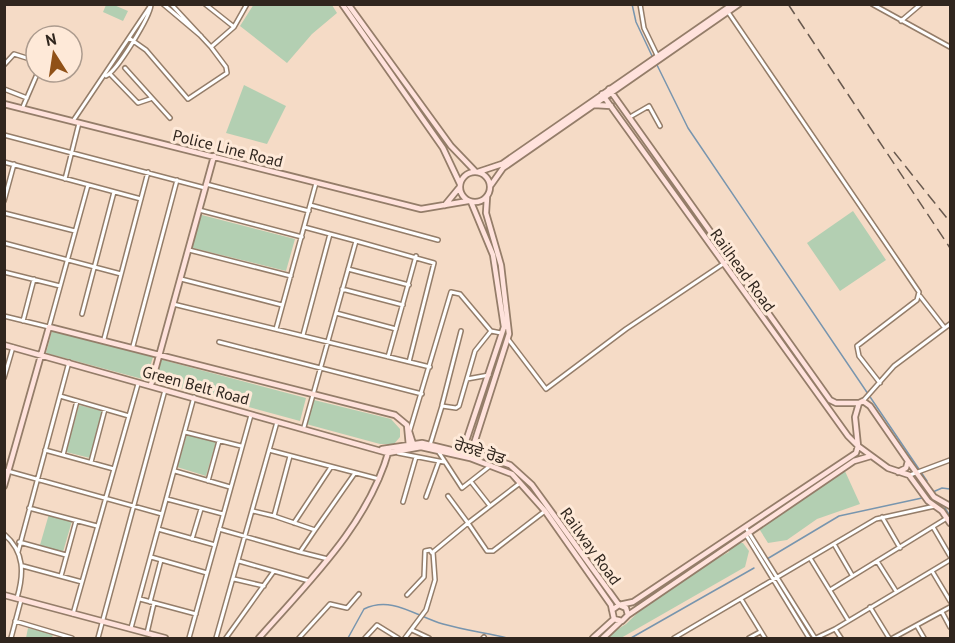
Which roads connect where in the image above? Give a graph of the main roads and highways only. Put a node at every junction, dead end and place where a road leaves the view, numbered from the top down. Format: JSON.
{"nodes":[{"id":1,"x":342,"y":4,"type":"edge"},
{"id":2,"x":348,"y":4,"type":"edge"},
{"id":3,"x":733,"y":4,"type":"edge"},
{"id":4,"x":739,"y":4,"type":"edge"},
{"id":5,"x":726,"y":9,"type":"edge"},
{"id":6,"x":650,"y":63,"type":"junction"},
{"id":7,"x":618,"y":87,"type":"junction"},
{"id":8,"x":610,"y":90,"type":"junction"},
{"id":9,"x":603,"y":96,"type":"junction"},
{"id":10,"x":617,"y":100,"type":"junction"},
{"id":11,"x":4,"y":104,"type":"edge"},
{"id":12,"x":594,"y":105,"type":"junction"},
{"id":13,"x":611,"y":106,"type":"junction"},
{"id":14,"x":214,"y":156,"type":"junction"},
{"id":15,"x":476,"y":172,"type":"junction"},
{"id":16,"x":459,"y":185,"type":"junction"},
{"id":17,"x":490,"y":185,"type":"junction"},
{"id":18,"x":487,"y":197,"type":"junction"},
{"id":19,"x":469,"y":201,"type":"junction"},
{"id":20,"x":446,"y":205,"type":"junction"},
{"id":21,"x":765,"y":307,"type":"junction"},
{"id":22,"x":758,"y":311,"type":"junction"},
{"id":23,"x":506,"y":336,"type":"junction"},
{"id":24,"x":4,"y":345,"type":"edge"},
{"id":25,"x":41,"y":355,"type":"junction"},
{"id":26,"x":159,"y":355,"type":"junction"},
{"id":27,"x":150,"y":386,"type":"junction"},
{"id":28,"x":863,"y":400,"type":"junction"},
{"id":29,"x":411,"y":446,"type":"junction"},
{"id":30,"x":858,"y":446,"type":"junction"},
{"id":31,"x":430,"y":447,"type":"junction"},
{"id":32,"x":382,"y":449,"type":"joint"},
{"id":33,"x":388,"y":451,"type":"junction"},
{"id":34,"x":462,"y":453,"type":"junction"},
{"id":35,"x":471,"y":455,"type":"junction"},
{"id":36,"x":871,"y":456,"type":"junction"},
{"id":37,"x":908,"y":461,"type":"junction"},
{"id":38,"x":7,"y":471,"type":"edge"},
{"id":39,"x":898,"y":472,"type":"junction"},
{"id":40,"x":829,"y":475,"type":"junction"},
{"id":41,"x":4,"y":486,"type":"edge"},
{"id":42,"x":921,"y":486,"type":"junction"},
{"id":43,"x":951,"y":506,"type":"edge"},
{"id":44,"x":951,"y":524,"type":"edge"},
{"id":45,"x":745,"y":531,"type":"junction"},
{"id":46,"x":4,"y":595,"type":"edge"},
{"id":47,"x":619,"y":605,"type":"junction"},
{"id":48,"x":612,"y":610,"type":"junction"},
{"id":49,"x":628,"y":615,"type":"junction"},
{"id":50,"x":614,"y":619,"type":"junction"},
{"id":51,"x":621,"y":621,"type":"junction"},
{"id":52,"x":157,"y":637,"type":"edge"},
{"id":53,"x":165,"y":639,"type":"edge"},
{"id":54,"x":260,"y":639,"type":"edge"},
{"id":55,"x":593,"y":639,"type":"edge"},
{"id":56,"x":603,"y":639,"type":"edge"}],
"edges":[{"from":1,"to":16,"type":"main road"},
{"from":2,"to":15,"type":"main road"},
{"from":3,"to":5,"type":"main road"},
{"from":4,"to":5,"type":"main road"},
{"from":5,"to":6,"type":"main road"},
{"from":6,"to":7,"type":"main road"},
{"from":6,"to":8,"type":"main road"},
{"from":7,"to":8,"type":"main road"},
{"from":7,"to":10,"type":"main road"},
{"from":8,"to":9,"type":"main road"},
{"from":8,"to":10,"type":"main road","name":"Railhead Road"},
{"from":9,"to":12,"type":"main road"},
{"from":9,"to":13,"type":"main road","name":"Railhead Road"},
{"from":9,"to":15,"type":"main road"},
{"from":10,"to":21,"type":"main road","name":"Railhead Road"},
{"from":11,"to":14,"type":"main road","name":"Police Line Road"},
{"from":12,"to":13,"type":"main road"},
{"from":12,"to":17,"type":"main road"},
{"from":13,"to":22,"type":"main road","name":"Railhead Road"},
{"from":14,"to":20,"type":"main road","name":"Police Line Road"},
{"from":14,"to":26,"type":"main road"},
{"from":15,"to":16,"type":"main road"},
{"from":15,"to":17,"type":"main road"},
{"from":16,"to":19,"type":"main road"},
{"from":16,"to":20,"type":"main road"},
{"from":17,"to":18,"type":"main road"},
{"from":18,"to":19,"type":"main road"},
{"from":18,"to":23,"type":"main road"},
{"from":19,"to":20,"type":"main road","name":"Police Line Road"},
{"from":19,"to":23,"type":"main road"},
{"from":21,"to":22,"type":"main road"},
{"from":21,"to":28,"type":"main road","name":"Railhead Road"},
{"from":22,"to":30,"type":"main road","name":"Railhead Road"},
{"from":23,"to":34,"type":"main road"},
{"from":23,"to":35,"type":"main road"},
{"from":24,"to":25,"type":"main road","name":"Green Belt Road"},
{"from":25,"to":26,"type":"main road"},
{"from":25,"to":27,"type":"main road","name":"Green Belt Road"},
{"from":25,"to":38,"type":"main road"},
{"from":26,"to":27,"type":"main road"},
{"from":26,"to":29,"type":"main road"},
{"from":27,"to":32,"type":"main road","name":"Green Belt Road"},
{"from":28,"to":30,"type":"main road"},
{"from":28,"to":37,"type":"main road"},
{"from":29,"to":31,"type":"main road","name":"Railway Road"},
{"from":29,"to":33,"type":"main road","name":"Railway Road"},
{"from":29,"to":33,"type":"main road"},
{"from":30,"to":36,"type":"main road","name":"Railhead Road"},
{"from":30,"to":40,"type":"main road","name":"Railway Road"},
{"from":31,"to":34,"type":"main road","name":"Railway Road"},
{"from":31,"to":34,"type":"main road","name":"ਰੇਲਵੇ ਰੋਡ"},
{"from":32,"to":33,"type":"main road","name":"Railway Road"},
{"from":33,"to":54,"type":"main road"},
{"from":34,"to":35,"type":"main road","name":"Railway Road"},
{"from":35,"to":47,"type":"main road","name":"Railway Road"},
{"from":35,"to":48,"type":"main road","name":"ਰੇਲਵੇ ਰੋਡ"},
{"from":36,"to":39,"type":"main road","name":"Railhead Road"},
{"from":36,"to":40,"type":"main road"},
{"from":37,"to":39,"type":"main road"},
{"from":37,"to":42,"type":"main road"},
{"from":38,"to":41,"type":"main road"},
{"from":39,"to":42,"type":"main road","name":"Railhead Road"},
{"from":40,"to":45,"type":"main road","name":"Railway Road"},
{"from":40,"to":45,"type":"main road"},
{"from":42,"to":43,"type":"main road"},
{"from":42,"to":44,"type":"main road"},
{"from":45,"to":47,"type":"main road","name":"Railway Road"},
{"from":45,"to":49,"type":"main road"},
{"from":46,"to":52,"type":"main road"},
{"from":47,"to":48,"type":"main road"},
{"from":47,"to":49,"type":"main road"},
{"from":48,"to":50,"type":"main road"},
{"from":49,"to":51,"type":"main road"},
{"from":50,"to":51,"type":"main road"},
{"from":50,"to":55,"type":"main road"},
{"from":51,"to":56,"type":"main road"},
{"from":52,"to":53,"type":"main road"}]}
